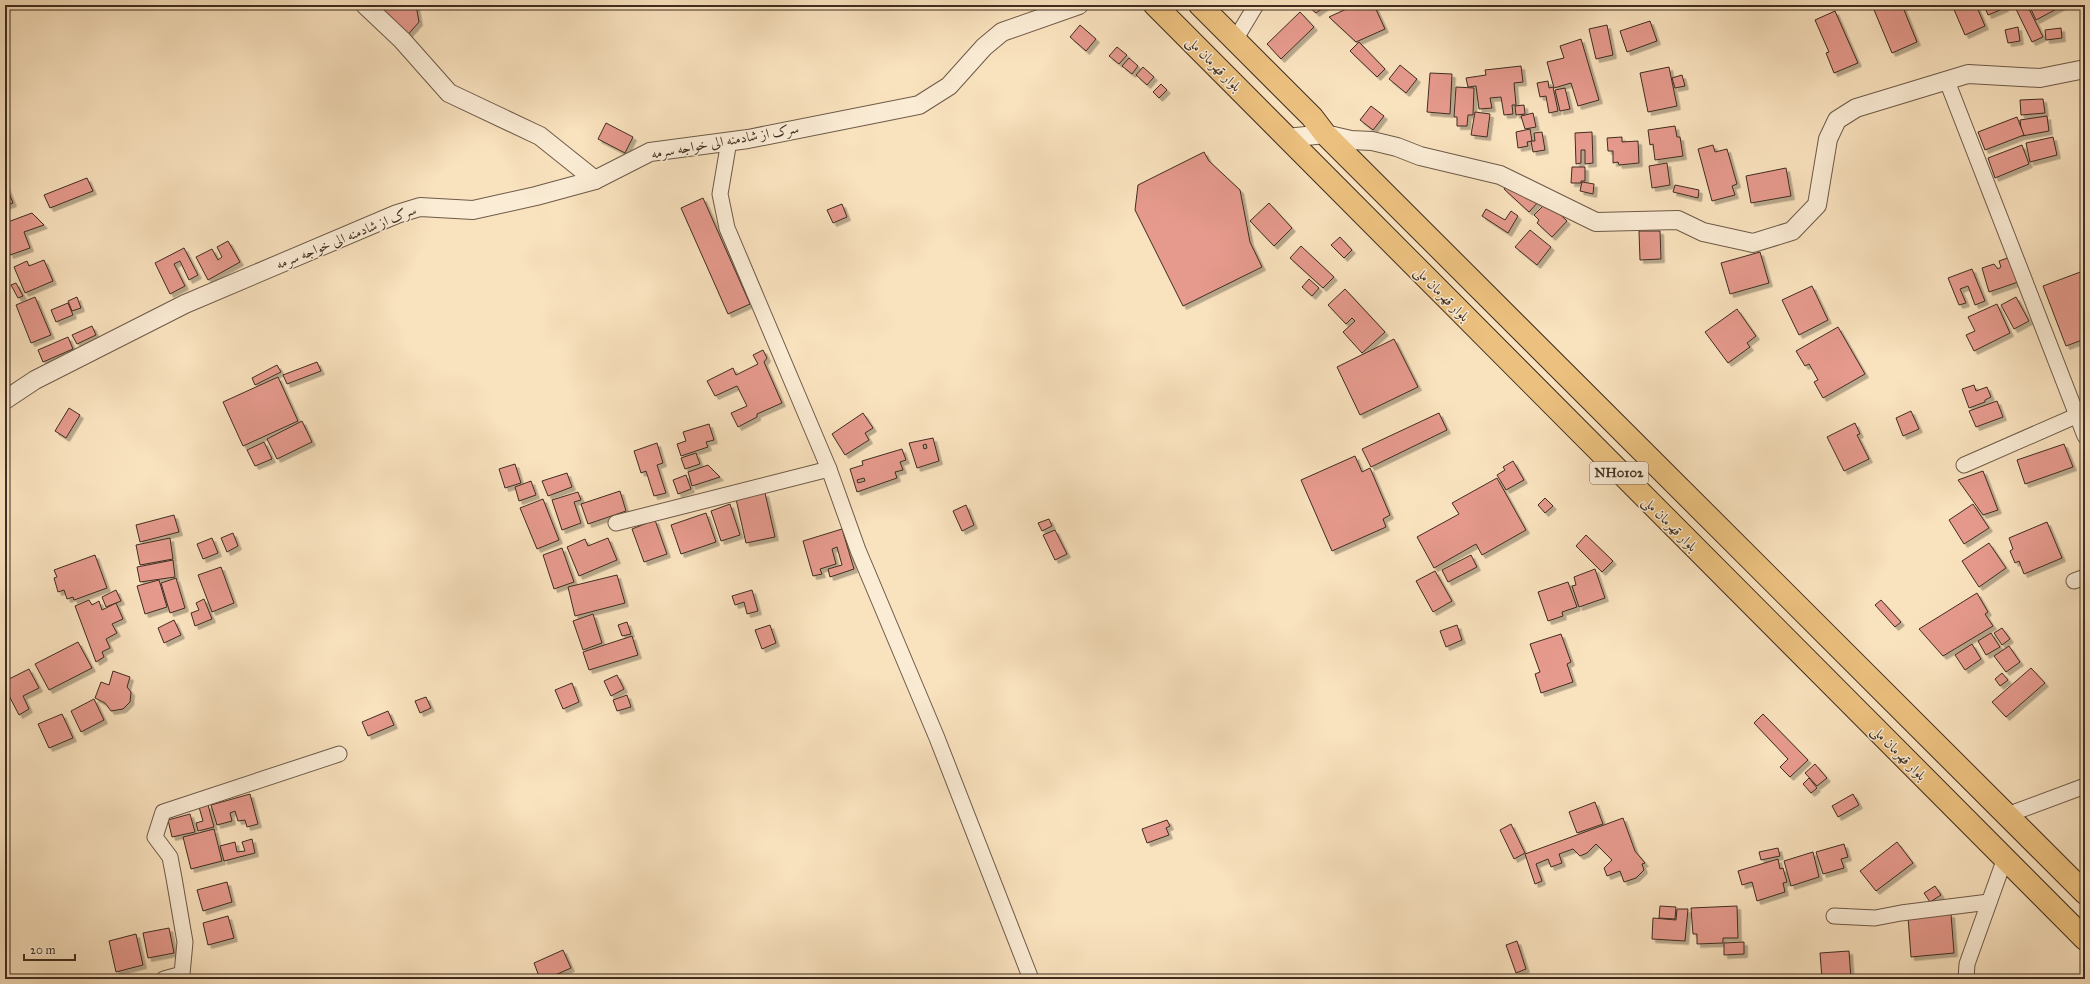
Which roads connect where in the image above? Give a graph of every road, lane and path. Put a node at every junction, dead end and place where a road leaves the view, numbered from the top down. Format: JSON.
{"nodes":[{"id":1,"x":365,"y":5,"type":"edge"},
{"id":2,"x":1079,"y":5,"type":"edge"},
{"id":3,"x":1155,"y":5,"type":"edge"},
{"id":4,"x":1200,"y":5,"type":"edge"},
{"id":5,"x":1256,"y":5,"type":"edge"},
{"id":6,"x":1235,"y":40,"type":"junction"},
{"id":7,"x":2085,"y":69,"type":"edge"},
{"id":8,"x":1947,"y":81,"type":"junction"},
{"id":9,"x":1326,"y":134,"type":"junction"},
{"id":10,"x":1287,"y":138,"type":"junction"},
{"id":11,"x":729,"y":141,"type":"junction"},
{"id":12,"x":595,"y":180,"type":"junction"},
{"id":13,"x":5,"y":400,"type":"edge"},
{"id":14,"x":2081,"y":414,"type":"edge"},
{"id":15,"x":2085,"y":436,"type":"edge"},
{"id":16,"x":1964,"y":465,"type":"dead end"},
{"id":17,"x":829,"y":470,"type":"junction"},
{"id":18,"x":616,"y":523,"type":"dead end"},
{"id":19,"x":339,"y":754,"type":"dead end"},
{"id":20,"x":2085,"y":786,"type":"edge"},
{"id":21,"x":2008,"y":816,"type":"junction"},
{"id":22,"x":2004,"y":858,"type":"junction"},
{"id":23,"x":2085,"y":893,"type":"edge"},
{"id":24,"x":1989,"y":902,"type":"junction"},
{"id":25,"x":1834,"y":916,"type":"dead end"},
{"id":26,"x":2085,"y":939,"type":"edge"},
{"id":27,"x":164,"y":979,"type":"edge"},
{"id":28,"x":1031,"y":979,"type":"edge"},
{"id":29,"x":1966,"y":979,"type":"edge"}],
"edges":[{"from":1,"to":12,"type":"street"},
{"from":2,"to":11,"type":"street","name":"سرک از شادمنه الی خواجه سرمه"},
{"from":3,"to":10,"type":"highway","name":"بلوار قهرمان ملی","number":"NH0102"},
{"from":4,"to":6,"type":"highway","number":"NH0102"},
{"from":5,"to":6,"type":"street"},
{"from":6,"to":9,"type":"highway","number":"NH0102"},
{"from":7,"to":8,"type":"street"},
{"from":8,"to":9,"type":"street"},
{"from":8,"to":14,"type":"street"},
{"from":9,"to":10,"type":"street"},
{"from":9,"to":21,"type":"highway","number":"NH0102"},
{"from":10,"to":22,"type":"highway","name":"بلوار قهرمان ملی","number":"NH0102"},
{"from":11,"to":12,"type":"street","name":"سرک از شادمنه الی خواجه سرمه"},
{"from":11,"to":17,"type":"street"},
{"from":12,"to":13,"type":"street","name":"سرک از شادمنه الی خواجه سرمه"},
{"from":14,"to":15,"type":"street"},
{"from":14,"to":16,"type":"street"},
{"from":17,"to":18,"type":"street"},
{"from":17,"to":28,"type":"street"},
{"from":19,"to":27,"type":"street"},
{"from":20,"to":21,"type":"street"},
{"from":21,"to":23,"type":"highway","number":"NH0102"},
{"from":22,"to":24,"type":"street"},
{"from":22,"to":26,"type":"highway","name":"بلوار قهرمان ملی","number":"NH0102"},
{"from":24,"to":25,"type":"street"},
{"from":24,"to":29,"type":"street"}]}
